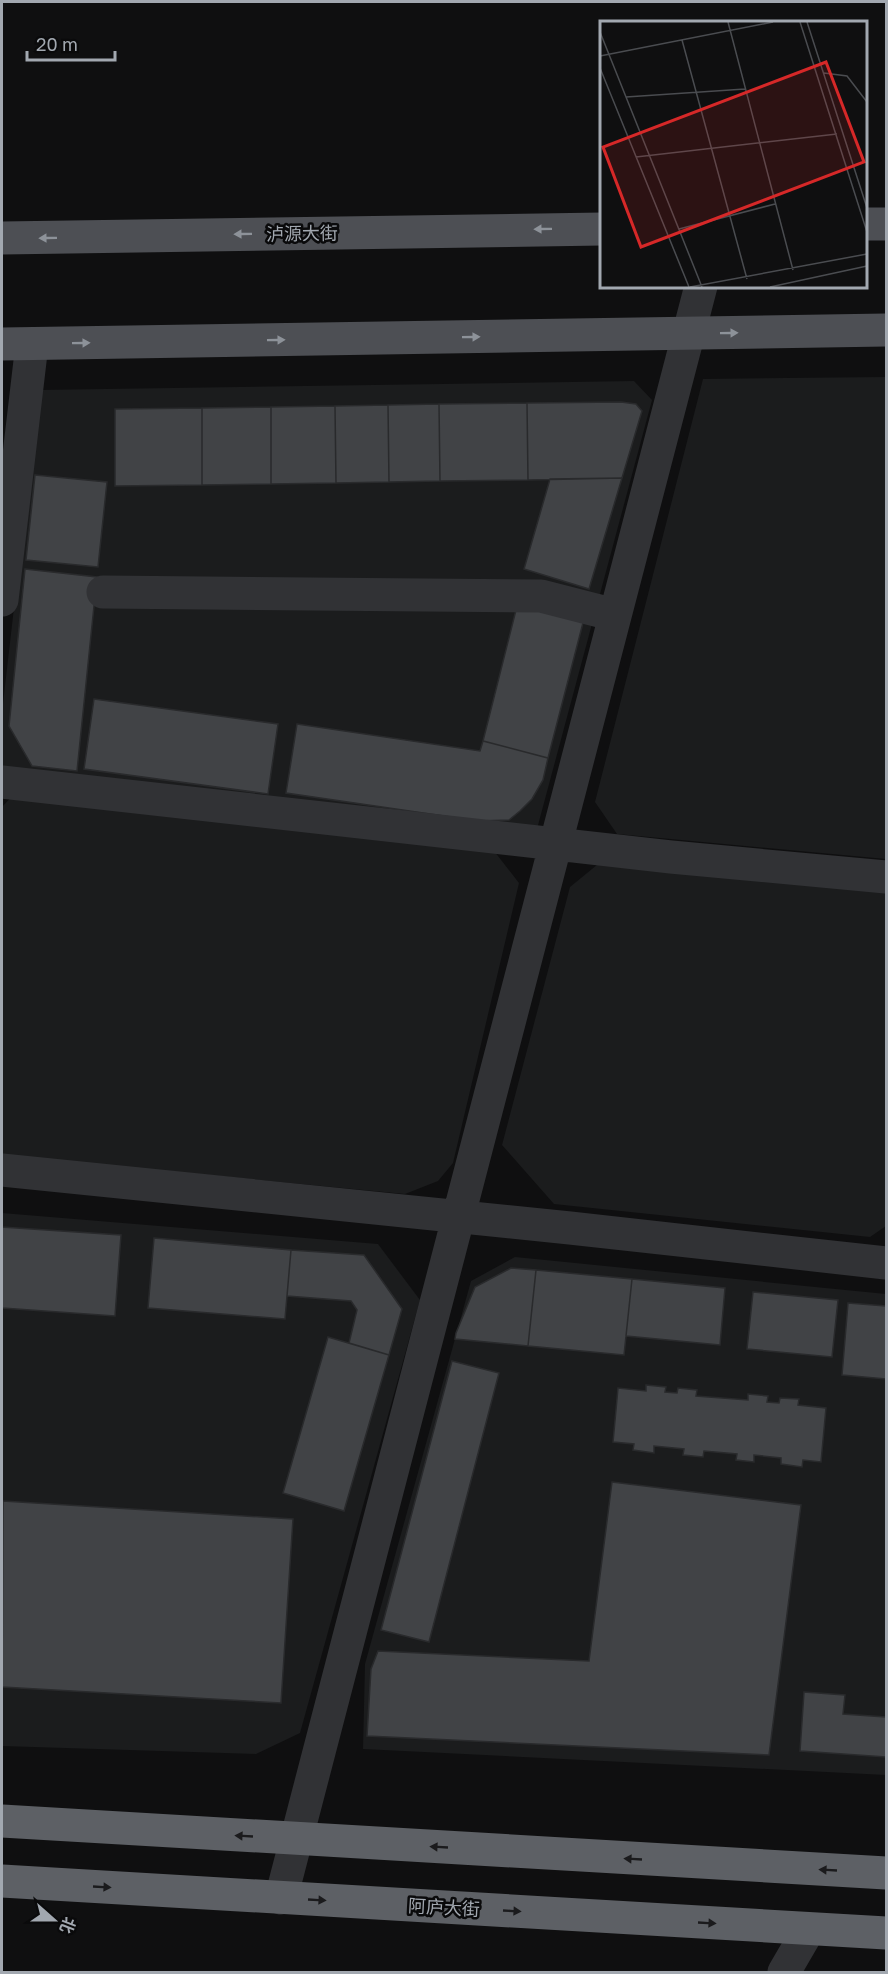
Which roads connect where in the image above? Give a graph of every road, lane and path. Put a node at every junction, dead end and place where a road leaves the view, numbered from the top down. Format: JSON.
{"nodes":[{"id":1,"x":867,"y":224,"type":"edge"},
{"id":2,"x":886,"y":224,"type":"edge"},
{"id":3,"x":600,"y":229,"type":"edge"},
{"id":4,"x":2,"y":238,"type":"edge"},
{"id":5,"x":700,"y":288,"type":"edge"},
{"id":6,"x":886,"y":330,"type":"edge"},
{"id":7,"x":688,"y":333,"type":"junction"},
{"id":8,"x":17,"y":344,"type":"edge"},
{"id":9,"x":103,"y":592,"type":"dead end"},
{"id":10,"x":2,"y":600,"type":"edge"},
{"id":11,"x":615,"y":615,"type":"junction"},
{"id":12,"x":2,"y":782,"type":"edge"},
{"id":13,"x":555,"y":843,"type":"junction"},
{"id":14,"x":886,"y":877,"type":"edge"},
{"id":15,"x":2,"y":1170,"type":"edge"},
{"id":16,"x":458,"y":1217,"type":"junction"},
{"id":17,"x":886,"y":1263,"type":"edge"},
{"id":18,"x":2,"y":1821,"type":"edge"},
{"id":19,"x":296,"y":1839,"type":"junction"},
{"id":20,"x":886,"y":1873,"type":"edge"},
{"id":21,"x":2,"y":1881,"type":"edge"},
{"id":22,"x":281,"y":1898,"type":"junction"},
{"id":23,"x":808,"y":1929,"type":"junction"},
{"id":24,"x":886,"y":1933,"type":"edge"},
{"id":25,"x":784,"y":1972,"type":"edge"}],
"edges":[{"from":1,"to":2,"type":"main road"},
{"from":3,"to":4,"type":"main road","name":"泸源大街","one_way":true},
{"from":5,"to":7,"type":"street"},
{"from":7,"to":6,"type":"main road","one_way":true},
{"from":8,"to":7,"type":"main road","one_way":true},
{"from":7,"to":11,"type":"street"},
{"from":8,"to":10,"type":"street"},
{"from":9,"to":11,"type":"street"},
{"from":11,"to":13,"type":"street"},
{"from":12,"to":13,"type":"street"},
{"from":13,"to":14,"type":"street"},
{"from":13,"to":16,"type":"street"},
{"from":15,"to":16,"type":"street"},
{"from":16,"to":17,"type":"street"},
{"from":16,"to":19,"type":"street"},
{"from":19,"to":18,"type":"highway","one_way":true},
{"from":20,"to":19,"type":"highway","one_way":true},
{"from":19,"to":22,"type":"street"},
{"from":21,"to":22,"type":"highway","name":"阿庐大街","one_way":true},
{"from":22,"to":23,"type":"highway","name":"阿庐大街","one_way":true},
{"from":23,"to":24,"type":"highway","name":"阿庐大街"},
{"from":23,"to":25,"type":"street"}]}
